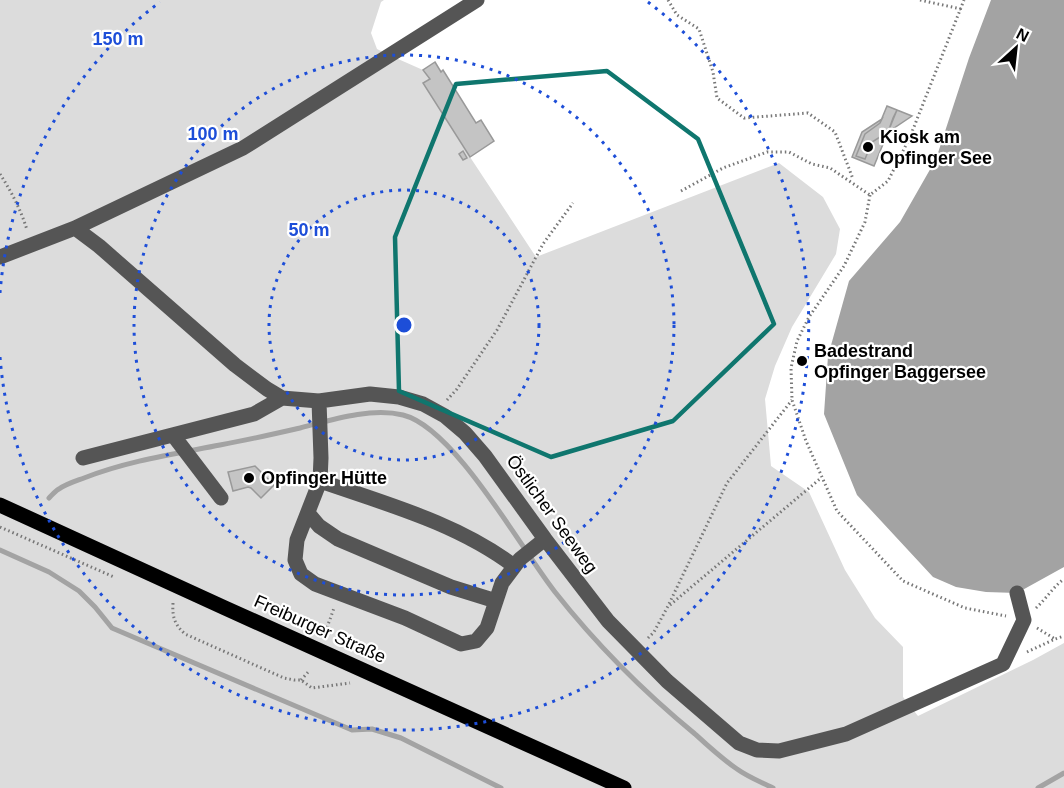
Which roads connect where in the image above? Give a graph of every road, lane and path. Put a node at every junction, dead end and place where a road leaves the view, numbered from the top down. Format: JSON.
{"nodes":[{"id":1,"x":477,"y":0,"type":"edge"},
{"id":2,"x":668,"y":0,"type":"edge"},
{"id":3,"x":920,"y":0,"type":"edge"},
{"id":4,"x":964,"y":0,"type":"edge"},
{"id":5,"x":961,"y":9,"type":"junction"},
{"id":6,"x":0,"y":174,"type":"edge"},
{"id":7,"x":853,"y":179,"type":"dead end"},
{"id":8,"x":681,"y":191,"type":"dead end"},
{"id":9,"x":870,"y":195,"type":"junction"},
{"id":10,"x":573,"y":203,"type":"dead end"},
{"id":11,"x":75,"y":228,"type":"junction"},
{"id":12,"x":32,"y":246,"type":"junction"},
{"id":13,"x":0,"y":257,"type":"edge"},
{"id":14,"x":282,"y":398,"type":"junction"},
{"id":15,"x":792,"y":400,"type":"junction"},
{"id":16,"x":319,"y":406,"type":"junction"},
{"id":17,"x":437,"y":411,"type":"junction"},
{"id":18,"x":175,"y":438,"type":"junction"},
{"id":19,"x":83,"y":458,"type":"dead end"},
{"id":20,"x":822,"y":477,"type":"junction"},
{"id":21,"x":320,"y":481,"type":"junction"},
{"id":22,"x":221,"y":498,"type":"dead end"},
{"id":23,"x":0,"y":505,"type":"edge"},
{"id":24,"x":308,"y":513,"type":"junction"},
{"id":25,"x":545,"y":539,"type":"junction"},
{"id":26,"x":522,"y":558,"type":"junction"},
{"id":27,"x":1064,"y":579,"type":"edge"},
{"id":28,"x":336,"y":591,"type":"junction"},
{"id":29,"x":1017,"y":594,"type":"dead end"},
{"id":30,"x":496,"y":601,"type":"junction"},
{"id":31,"x":173,"y":603,"type":"dead end"},
{"id":32,"x":668,"y":606,"type":"junction"},
{"id":33,"x":1024,"y":620,"type":"junction"},
{"id":34,"x":1064,"y":636,"type":"edge"},
{"id":35,"x":324,"y":638,"type":"dead end"},
{"id":36,"x":636,"y":650,"type":"junction"},
{"id":37,"x":1003,"y":664,"type":"junction"},
{"id":38,"x":309,"y":671,"type":"dead end"},
{"id":39,"x":301,"y":680,"type":"junction"},
{"id":40,"x":350,"y":683,"type":"dead end"},
{"id":41,"x":624,"y":788,"type":"edge"}],
"edges":[{"from":1,"to":11,"type":"lane"},
{"from":2,"to":7,"type":"path"},
{"from":3,"to":5,"type":"path"},
{"from":4,"to":5,"type":"path"},
{"from":5,"to":9,"type":"path"},
{"from":6,"to":12,"type":"path"},
{"from":8,"to":9,"type":"path"},
{"from":9,"to":15,"type":"path"},
{"from":10,"to":17,"type":"path"},
{"from":11,"to":12,"type":"lane"},
{"from":11,"to":14,"type":"lane","name":"Östlicher Seeweg"},
{"from":12,"to":13,"type":"lane"},
{"from":14,"to":16,"type":"lane","name":"Östlicher Seeweg"},
{"from":14,"to":18,"type":"lane"},
{"from":15,"to":20,"type":"path"},
{"from":15,"to":32,"type":"path"},
{"from":16,"to":17,"type":"lane","name":"Östlicher Seeweg"},
{"from":16,"to":21,"type":"lane"},
{"from":17,"to":25,"type":"lane","name":"Östlicher Seeweg"},
{"from":18,"to":19,"type":"lane"},
{"from":18,"to":22,"type":"lane"},
{"from":20,"to":32,"type":"path"},
{"from":20,"to":33,"type":"path"},
{"from":21,"to":24,"type":"lane"},
{"from":21,"to":26,"type":"lane"},
{"from":23,"to":41,"type":"main road","name":"Freiburger Straße"},
{"from":24,"to":28,"type":"lane"},
{"from":24,"to":30,"type":"lane"},
{"from":25,"to":26,"type":"lane"},
{"from":25,"to":36,"type":"lane","name":"Östlicher Seeweg"},
{"from":26,"to":30,"type":"lane"},
{"from":27,"to":33,"type":"path"},
{"from":28,"to":30,"type":"lane"},
{"from":28,"to":35,"type":"path"},
{"from":29,"to":33,"type":"lane"},
{"from":31,"to":39,"type":"path"},
{"from":32,"to":36,"type":"path"},
{"from":33,"to":37,"type":"lane"},
{"from":34,"to":37,"type":"path"},
{"from":36,"to":37,"type":"lane","name":"Östlicher Seeweg"},
{"from":38,"to":39,"type":"path"},
{"from":39,"to":40,"type":"path"}]}
